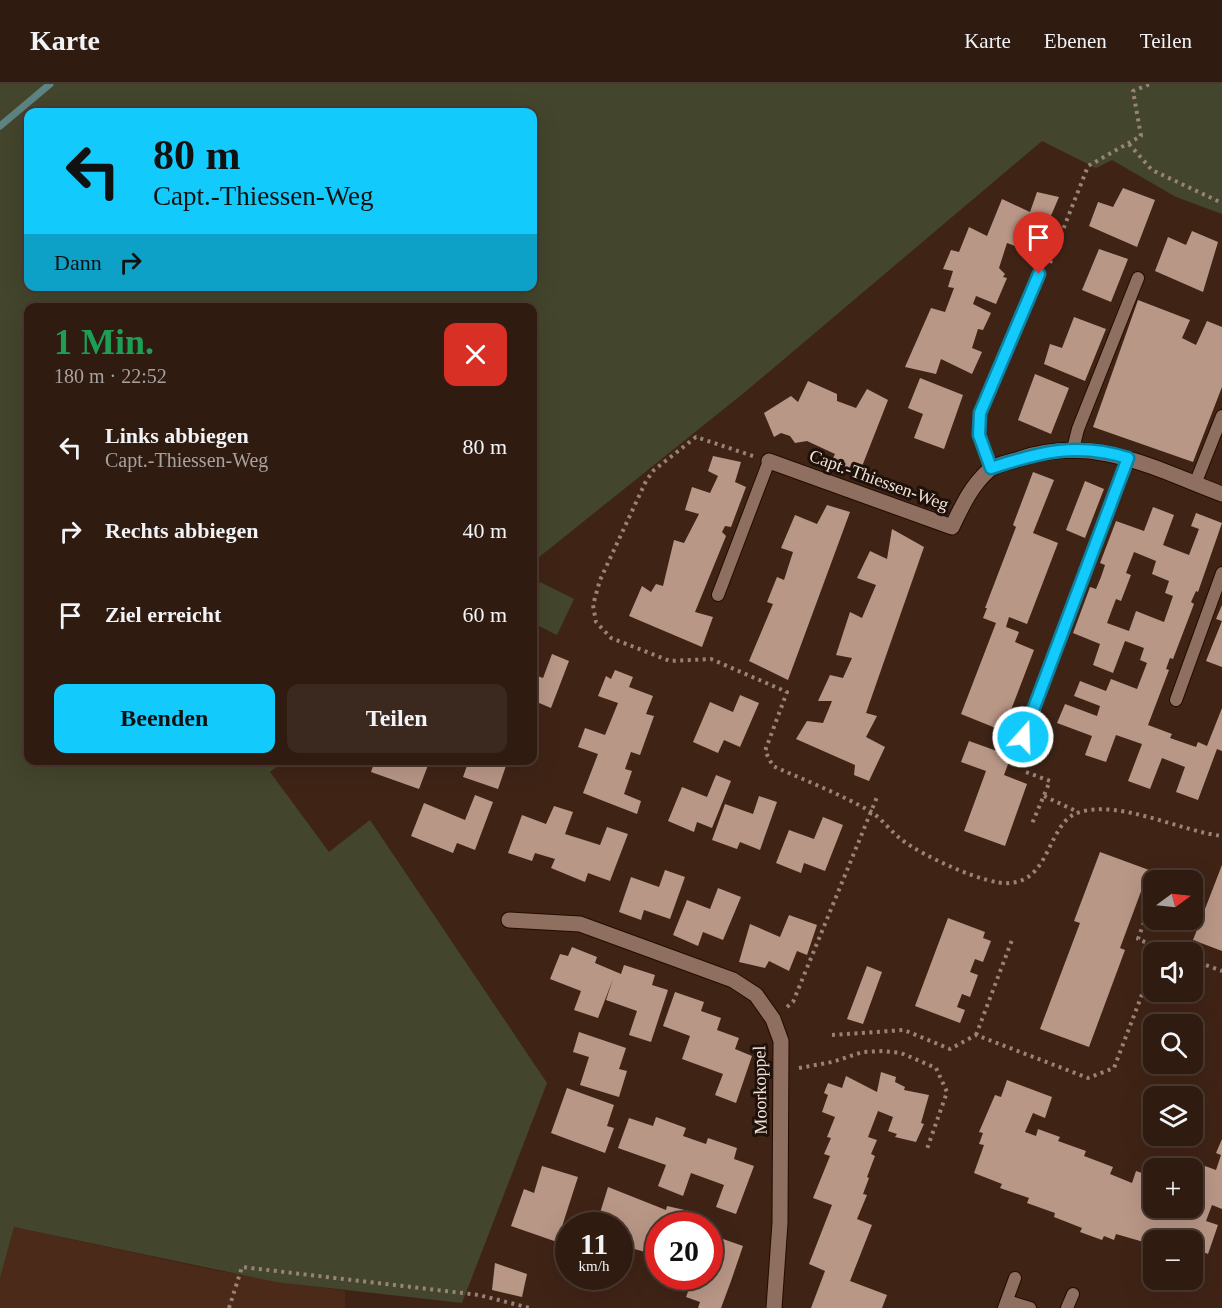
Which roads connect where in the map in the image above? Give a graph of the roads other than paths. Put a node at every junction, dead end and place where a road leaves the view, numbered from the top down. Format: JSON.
{"nodes":[{"id":1,"x":1039,"y":274,"type":"road end"},
{"id":2,"x":1137,"y":278,"type":"dead end"},
{"id":3,"x":1222,"y":416,"type":"edge"},
{"id":4,"x":1073,"y":449,"type":"junction"},
{"id":5,"x":1128,"y":458,"type":"junction"},
{"id":6,"x":769,"y":461,"type":"joint"},
{"id":7,"x":991,"y":468,"type":"junction"},
{"id":8,"x":1196,"y":484,"type":"junction"},
{"id":9,"x":1222,"y":494,"type":"edge"},
{"id":10,"x":1222,"y":573,"type":"edge"},
{"id":11,"x":718,"y":595,"type":"dead end"},
{"id":12,"x":1176,"y":700,"type":"dead end"},
{"id":13,"x":1023,"y":737,"type":"dead end"},
{"id":14,"x":509,"y":920,"type":"dead end"},
{"id":15,"x":1015,"y":1278,"type":"dead end"},
{"id":16,"x":1072,"y":1294,"type":"dead end"},
{"id":17,"x":1005,"y":1304,"type":"edge"},
{"id":18,"x":774,"y":1308,"type":"edge"},
{"id":19,"x":1030,"y":1308,"type":"edge"},
{"id":20,"x":1067,"y":1308,"type":"edge"}],
"edges":[{"from":1,"to":7,"type":"lane"},
{"from":2,"to":4,"type":"lane"},
{"from":3,"to":8,"type":"lane"},
{"from":4,"to":5,"type":"street","name":"Capt.-Thiessen-Weg"},
{"from":4,"to":7,"type":"street","name":"Capt.-Thiessen-Weg"},
{"from":5,"to":8,"type":"street","name":"Capt.-Thiessen-Weg"},
{"from":5,"to":13,"type":"lane"},
{"from":6,"to":7,"type":"street","name":"Capt.-Thiessen-Weg"},
{"from":6,"to":11,"type":"lane"},
{"from":8,"to":9,"type":"street","name":"Capt.-Thiessen-Weg"},
{"from":10,"to":12,"type":"lane"},
{"from":14,"to":18,"type":"street","name":"Moorkoppel"},
{"from":15,"to":17,"type":"lane"},
{"from":16,"to":20,"type":"lane"},
{"from":17,"to":19,"type":"lane"}]}
